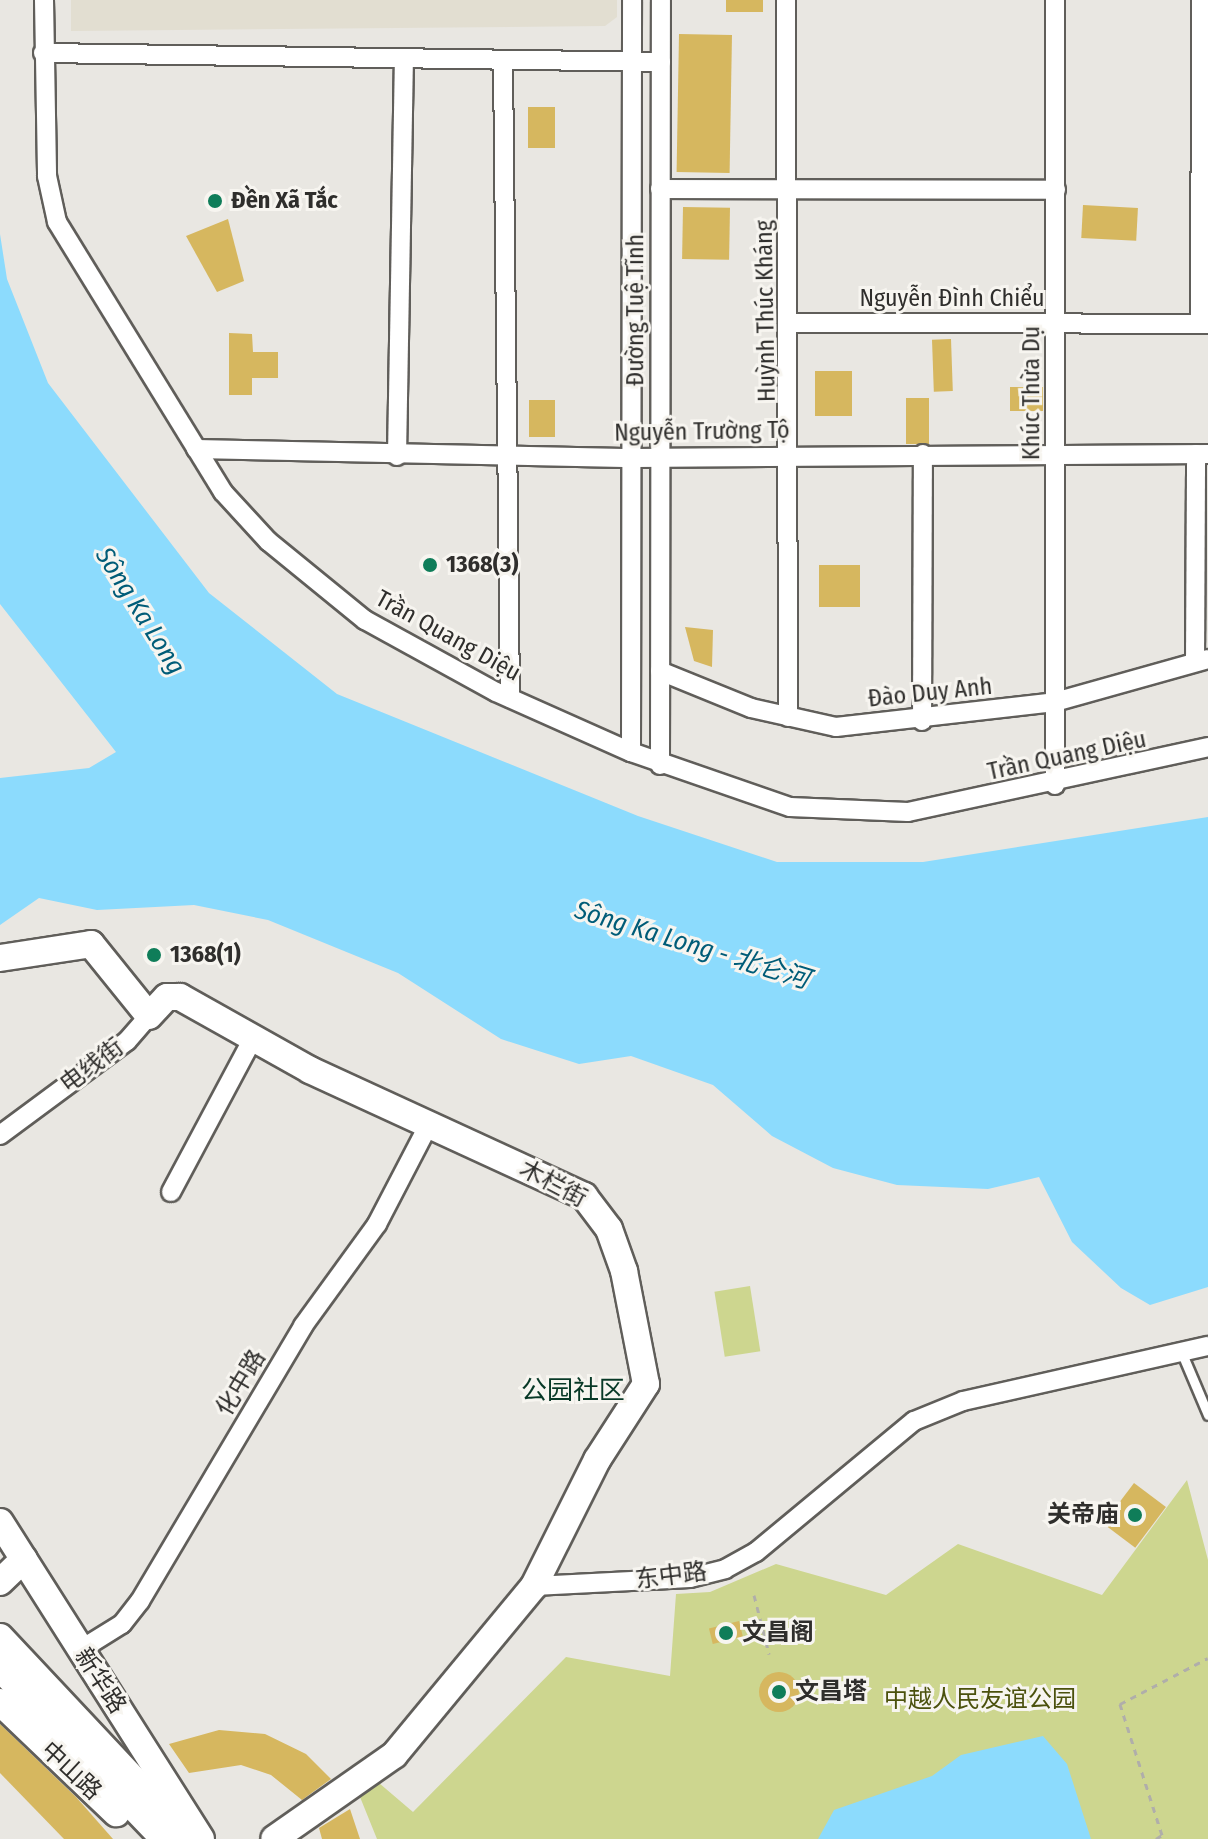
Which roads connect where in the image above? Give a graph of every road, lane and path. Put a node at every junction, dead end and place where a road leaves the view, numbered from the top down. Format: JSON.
{"nodes":[{"id":1,"x":44,"y":0,"type":"edge"},
{"id":2,"x":632,"y":0,"type":"edge"},
{"id":3,"x":661,"y":0,"type":"edge"},
{"id":4,"x":786,"y":0,"type":"edge"},
{"id":5,"x":1055,"y":0,"type":"edge"},
{"id":6,"x":1201,"y":0,"type":"edge"},
{"id":7,"x":43,"y":53,"type":"junction"},
{"id":8,"x":404,"y":61,"type":"junction"},
{"id":9,"x":661,"y":62,"type":"junction"},
{"id":10,"x":503,"y":63,"type":"junction"},
{"id":11,"x":630,"y":63,"type":"junction"},
{"id":12,"x":660,"y":189,"type":"junction"},
{"id":13,"x":788,"y":189,"type":"junction"},
{"id":14,"x":1056,"y":190,"type":"junction"},
{"id":15,"x":1056,"y":322,"type":"junction"},
{"id":16,"x":792,"y":323,"type":"junction"},
{"id":17,"x":1204,"y":324,"type":"edge"},
{"id":18,"x":196,"y":449,"type":"junction"},
{"id":19,"x":791,"y":454,"type":"junction"},
{"id":20,"x":923,"y":454,"type":"junction"},
{"id":21,"x":1202,"y":454,"type":"edge"},
{"id":22,"x":1055,"y":455,"type":"junction"},
{"id":23,"x":397,"y":456,"type":"junction"},
{"id":24,"x":502,"y":457,"type":"junction"},
{"id":25,"x":660,"y":457,"type":"junction"},
{"id":26,"x":636,"y":458,"type":"junction"},
{"id":27,"x":1202,"y":660,"type":"edge"},
{"id":28,"x":660,"y":671,"type":"junction"},
{"id":29,"x":510,"y":698,"type":"junction"},
{"id":30,"x":1055,"y":702,"type":"junction"},
{"id":31,"x":788,"y":717,"type":"junction"},
{"id":32,"x":922,"y":721,"type":"junction"},
{"id":33,"x":1208,"y":747,"type":"edge"},
{"id":34,"x":631,"y":752,"type":"junction"},
{"id":35,"x":660,"y":765,"type":"junction"},
{"id":36,"x":1055,"y":785,"type":"junction"},
{"id":37,"x":0,"y":958,"type":"edge"},
{"id":38,"x":180,"y":997,"type":"joint"},
{"id":39,"x":149,"y":1016,"type":"junction"},
{"id":40,"x":252,"y":1040,"type":"junction"},
{"id":41,"x":428,"y":1126,"type":"junction"},
{"id":42,"x":0,"y":1135,"type":"edge"},
{"id":43,"x":171,"y":1192,"type":"dead end"},
{"id":44,"x":1208,"y":1346,"type":"edge"},
{"id":45,"x":1183,"y":1356,"type":"junction"},
{"id":46,"x":1208,"y":1415,"type":"edge"},
{"id":47,"x":0,"y":1522,"type":"edge"},
{"id":48,"x":24,"y":1559,"type":"junction"},
{"id":49,"x":0,"y":1582,"type":"edge"},
{"id":50,"x":534,"y":1586,"type":"junction"},
{"id":51,"x":754,"y":1595,"type":"dead end"},
{"id":52,"x":0,"y":1637,"type":"edge"},
{"id":53,"x":80,"y":1650,"type":"junction"},
{"id":54,"x":769,"y":1654,"type":"dead end"},
{"id":55,"x":1208,"y":1658,"type":"edge"},
{"id":56,"x":0,"y":1668,"type":"edge"},
{"id":57,"x":0,"y":1702,"type":"edge"},
{"id":58,"x":85,"y":1742,"type":"junction"},
{"id":59,"x":143,"y":1839,"type":"edge"},
{"id":60,"x":164,"y":1839,"type":"edge"},
{"id":61,"x":190,"y":1839,"type":"edge"},
{"id":62,"x":201,"y":1839,"type":"edge"},
{"id":63,"x":274,"y":1839,"type":"edge"},
{"id":64,"x":1156,"y":1839,"type":"edge"}],
"edges":[{"from":1,"to":7,"type":"street","name":"Trần Quang Diệu"},
{"from":2,"to":11,"type":"street","name":"Đường Tuệ Tĩnh"},
{"from":3,"to":9,"type":"street","name":"Đường Tuệ Tĩnh"},
{"from":4,"to":13,"type":"street","name":"Huỳnh Thúc Kháng"},
{"from":5,"to":14,"type":"street","name":"Khúc Thừa Dụ"},
{"from":6,"to":17,"type":"street"},
{"from":7,"to":8,"type":"street"},
{"from":7,"to":18,"type":"street","name":"Trần Quang Diệu"},
{"from":8,"to":10,"type":"street"},
{"from":8,"to":23,"type":"street"},
{"from":9,"to":11,"type":"street"},
{"from":9,"to":12,"type":"street","name":"Đường Tuệ Tĩnh"},
{"from":10,"to":11,"type":"street"},
{"from":10,"to":24,"type":"street"},
{"from":11,"to":26,"type":"street","name":"Đường Tuệ Tĩnh"},
{"from":12,"to":13,"type":"street"},
{"from":12,"to":25,"type":"street","name":"Đường Tuệ Tĩnh"},
{"from":13,"to":14,"type":"street"},
{"from":13,"to":16,"type":"street","name":"Huỳnh Thúc Kháng"},
{"from":14,"to":15,"type":"street","name":"Khúc Thừa Dụ"},
{"from":15,"to":16,"type":"street","name":"Nguyễn Đình Chiểu"},
{"from":15,"to":17,"type":"street","name":"Nguyễn Đình Chiểu"},
{"from":15,"to":22,"type":"street","name":"Khúc Thừa Dụ"},
{"from":16,"to":19,"type":"street","name":"Huỳnh Thúc Kháng"},
{"from":18,"to":23,"type":"street","name":"Nguyễn Trường Tộ"},
{"from":18,"to":29,"type":"street","name":"Trần Quang Diệu"},
{"from":19,"to":20,"type":"street","name":"Nguyễn Trường Tộ"},
{"from":19,"to":25,"type":"street","name":"Nguyễn Trường Tộ"},
{"from":19,"to":31,"type":"street","name":"Huỳnh Thúc Kháng"},
{"from":20,"to":22,"type":"street","name":"Nguyễn Trường Tộ"},
{"from":20,"to":32,"type":"street"},
{"from":21,"to":22,"type":"street","name":"Nguyễn Trường Tộ"},
{"from":21,"to":27,"type":"street"},
{"from":22,"to":30,"type":"street","name":"Khúc Thừa Dụ"},
{"from":23,"to":24,"type":"street","name":"Nguyễn Trường Tộ"},
{"from":24,"to":26,"type":"street","name":"Nguyễn Trường Tộ"},
{"from":24,"to":29,"type":"street"},
{"from":25,"to":26,"type":"street","name":"Nguyễn Trường Tộ"},
{"from":25,"to":28,"type":"street","name":"Đường Tuệ Tĩnh"},
{"from":26,"to":34,"type":"street","name":"Đường Tuệ Tĩnh"},
{"from":27,"to":30,"type":"street","name":"Đào Duy Anh"},
{"from":28,"to":31,"type":"street","name":"Đào Duy Anh"},
{"from":28,"to":35,"type":"street","name":"Đường Tuệ Tĩnh"},
{"from":29,"to":34,"type":"street","name":"Trần Quang Diệu"},
{"from":30,"to":32,"type":"street","name":"Đào Duy Anh"},
{"from":30,"to":36,"type":"street","name":"Khúc Thừa Dụ"},
{"from":31,"to":32,"type":"street","name":"Đào Duy Anh"},
{"from":33,"to":36,"type":"street","name":"Trần Quang Diệu"},
{"from":34,"to":35,"type":"street","name":"Trần Quang Diệu"},
{"from":35,"to":36,"type":"street","name":"Trần Quang Diệu"},
{"from":37,"to":39,"type":"street"},
{"from":38,"to":39,"type":"street","name":"电线街"},
{"from":38,"to":40,"type":"street","name":"木栏街"},
{"from":39,"to":42,"type":"street","name":"电线街"},
{"from":40,"to":41,"type":"street","name":"木栏街"},
{"from":40,"to":43,"type":"street"},
{"from":41,"to":50,"type":"street","name":"木栏街"},
{"from":41,"to":53,"type":"street","name":"化中路"},
{"from":44,"to":45,"type":"street","name":"东中路"},
{"from":45,"to":46,"type":"lane"},
{"from":45,"to":50,"type":"street","name":"东中路"},
{"from":47,"to":48,"type":"street","name":"新华路"},
{"from":48,"to":49,"type":"street"},
{"from":48,"to":53,"type":"street","name":"新华路"},
{"from":50,"to":63,"type":"street"},
{"from":51,"to":54,"type":"path"},
{"from":52,"to":58,"type":"street"},
{"from":53,"to":62,"type":"street","name":"新华路"},
{"from":55,"to":64,"type":"path"},
{"from":56,"to":58,"type":"street"},
{"from":57,"to":59,"type":"street","name":"中山路"},
{"from":58,"to":60,"type":"street"},
{"from":58,"to":61,"type":"street"}]}
